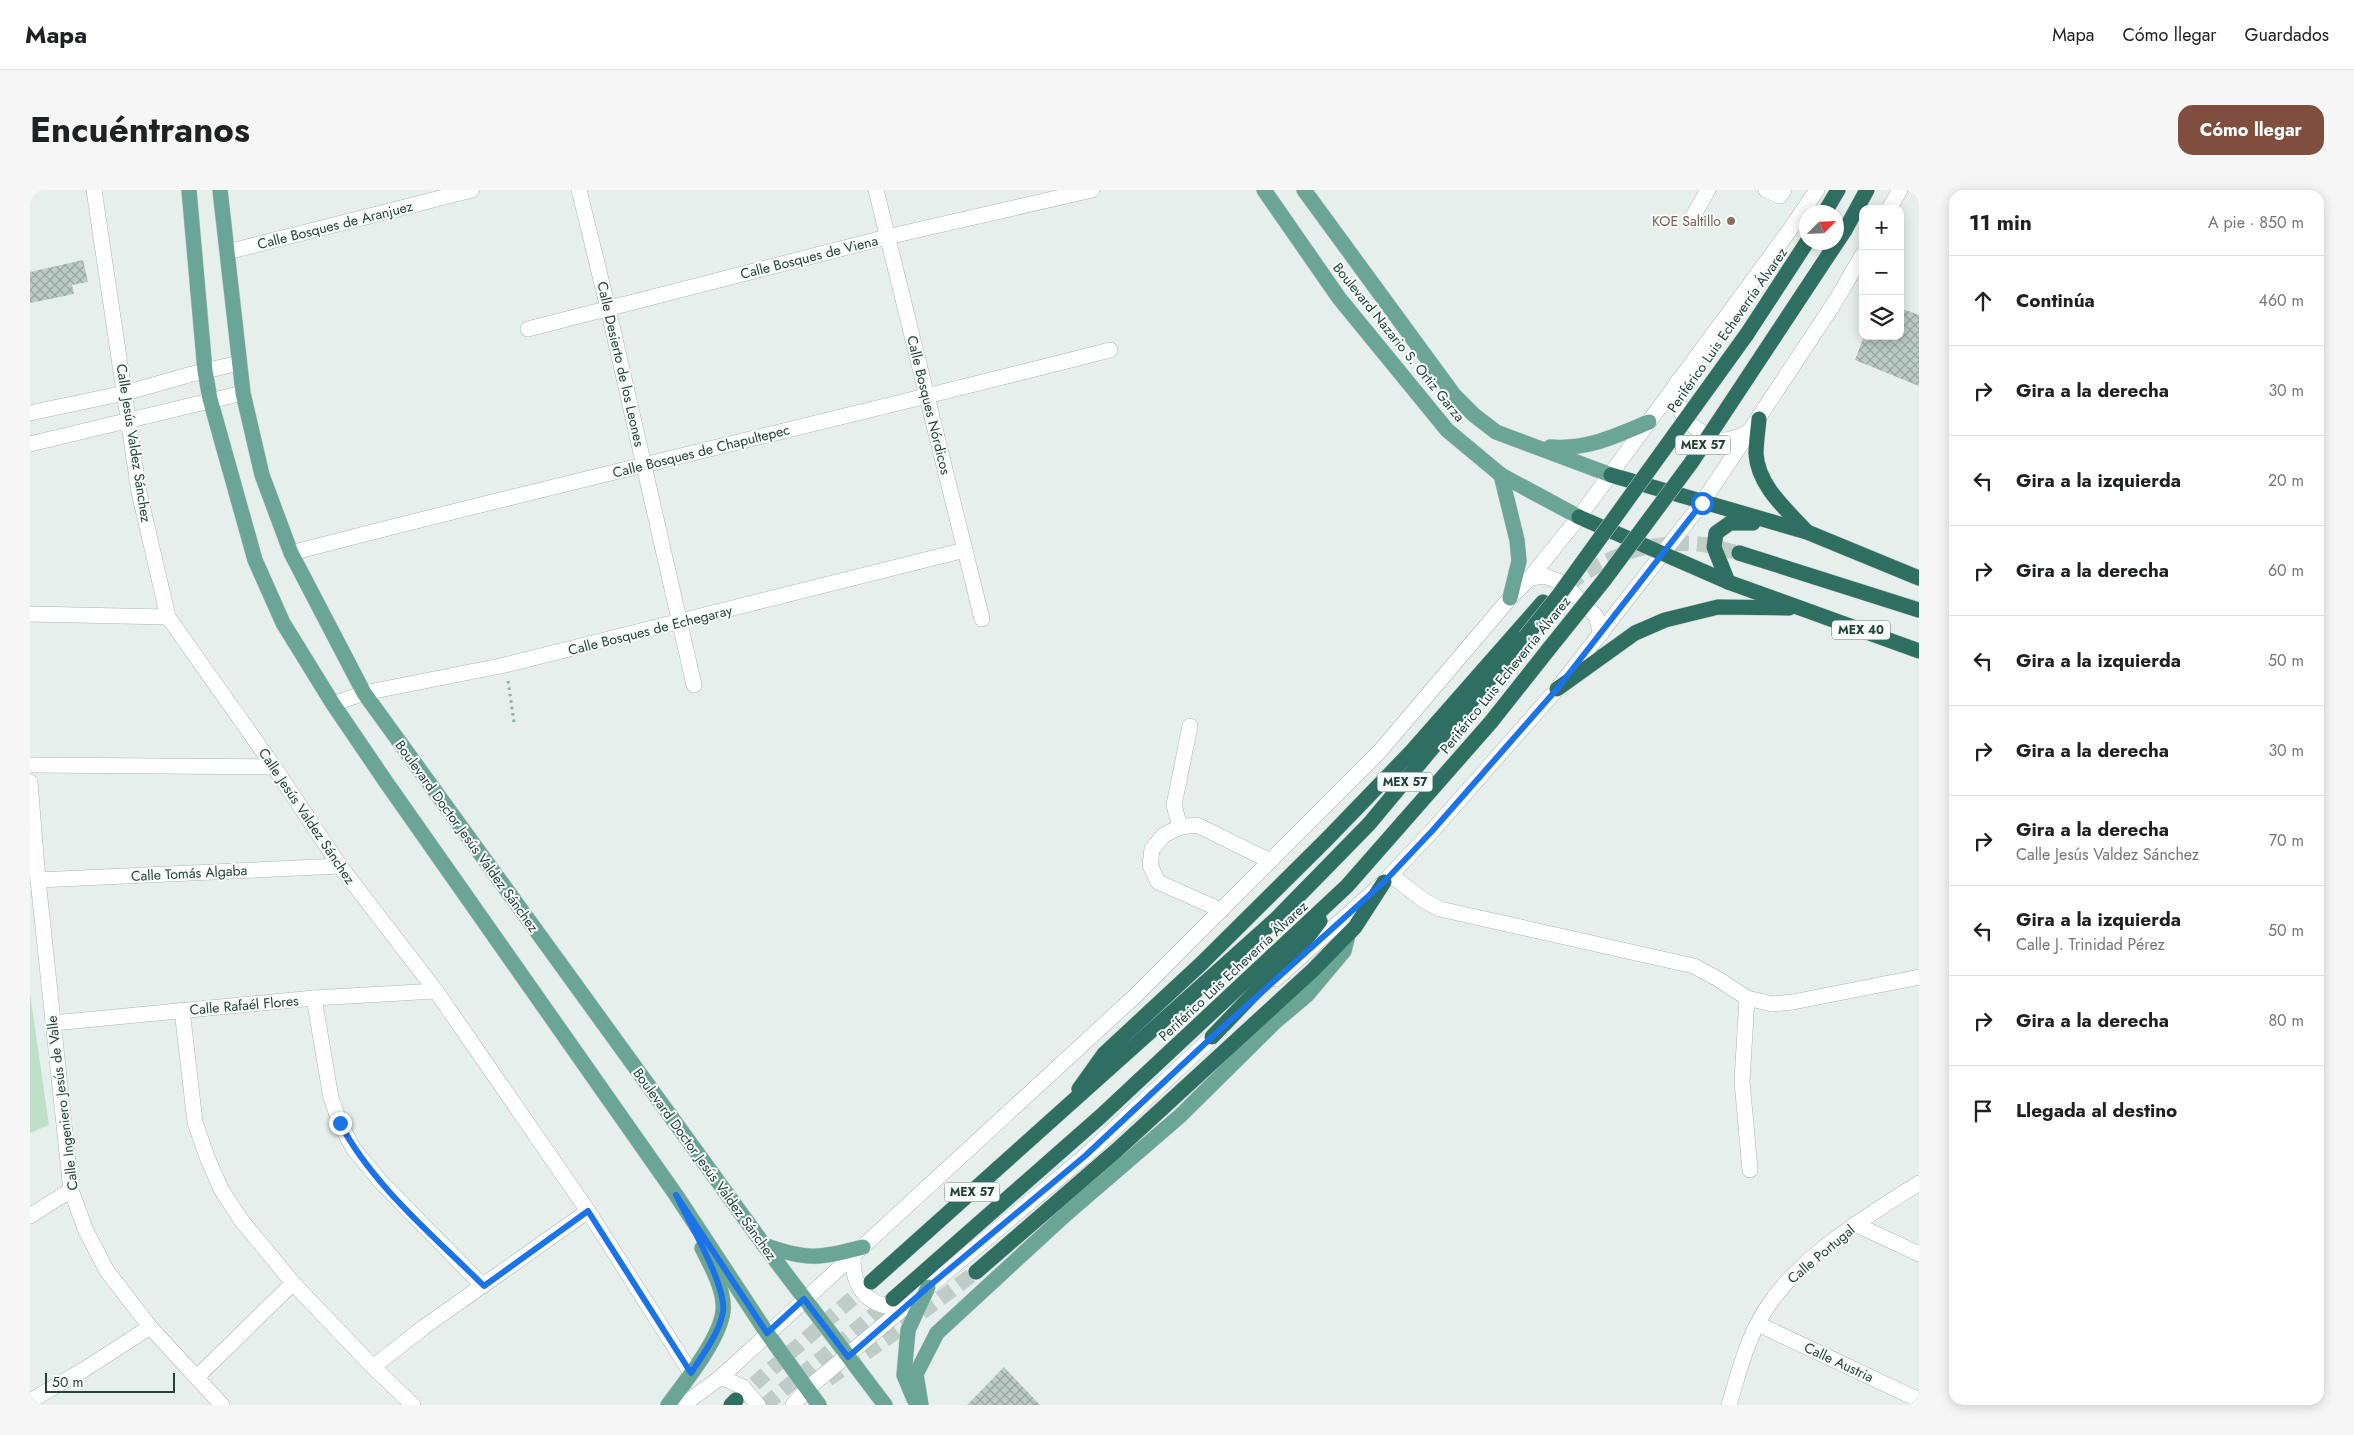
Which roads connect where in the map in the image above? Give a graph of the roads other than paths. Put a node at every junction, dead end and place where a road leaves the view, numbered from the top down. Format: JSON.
{"nodes":[{"id":1,"x":94,"y":190,"type":"edge"},
{"id":2,"x":189,"y":190,"type":"edge"},
{"id":3,"x":220,"y":190,"type":"edge"},
{"id":4,"x":472,"y":190,"type":"edge"},
{"id":5,"x":579,"y":190,"type":"edge"},
{"id":6,"x":876,"y":190,"type":"edge"},
{"id":7,"x":1092,"y":190,"type":"edge"},
{"id":8,"x":1264,"y":190,"type":"edge"},
{"id":9,"x":1304,"y":190,"type":"edge"},
{"id":10,"x":1708,"y":190,"type":"edge"},
{"id":11,"x":1766,"y":190,"type":"edge"},
{"id":12,"x":1784,"y":190,"type":"edge"},
{"id":13,"x":1817,"y":190,"type":"edge"},
{"id":14,"x":1838,"y":190,"type":"edge"},
{"id":15,"x":1867,"y":190,"type":"edge"},
{"id":16,"x":1900,"y":190,"type":"edge"},
{"id":17,"x":1829,"y":205,"type":"edge"},
{"id":18,"x":1891,"y":205,"type":"edge"},
{"id":19,"x":1693,"y":216,"type":"dead end"},
{"id":20,"x":887,"y":237,"type":"junction"},
{"id":21,"x":1802,"y":250,"type":"edge"},
{"id":22,"x":227,"y":252,"type":"junction"},
{"id":23,"x":1859,"y":261,"type":"edge"},
{"id":24,"x":608,"y":308,"type":"junction"},
{"id":25,"x":528,"y":329,"type":"dead end"},
{"id":26,"x":1110,"y":350,"type":"dead end"},
{"id":27,"x":239,"y":363,"type":"junction"},
{"id":28,"x":205,"y":371,"type":"junction"},
{"id":29,"x":1677,"y":382,"type":"junction"},
{"id":30,"x":125,"y":393,"type":"junction"},
{"id":31,"x":243,"y":393,"type":"junction"},
{"id":32,"x":927,"y":397,"type":"junction"},
{"id":33,"x":210,"y":399,"type":"junction"},
{"id":34,"x":30,"y":413,"type":"edge"},
{"id":35,"x":128,"y":419,"type":"junction"},
{"id":36,"x":1649,"y":422,"type":"junction"},
{"id":37,"x":1755,"y":425,"type":"junction"},
{"id":38,"x":30,"y":444,"type":"edge"},
{"id":39,"x":1532,"y":446,"type":"junction"},
{"id":40,"x":645,"y":464,"type":"junction"},
{"id":41,"x":1501,"y":475,"type":"junction"},
{"id":42,"x":1611,"y":475,"type":"junction"},
{"id":43,"x":1702,"y":503,"type":"junction"},
{"id":44,"x":1579,"y":517,"type":"junction"},
{"id":45,"x":1772,"y":523,"type":"junction"},
{"id":46,"x":1806,"y":532,"type":"junction"},
{"id":47,"x":965,"y":550,"type":"junction"},
{"id":48,"x":291,"y":553,"type":"junction"},
{"id":49,"x":1739,"y":553,"type":"tunnel mouth"},
{"id":50,"x":1664,"y":554,"type":"junction"},
{"id":51,"x":1530,"y":578,"type":"junction"},
{"id":52,"x":1919,"y":578,"type":"edge"},
{"id":53,"x":1728,"y":582,"type":"junction"},
{"id":54,"x":1510,"y":598,"type":"junction"},
{"id":55,"x":1543,"y":602,"type":"dead end"},
{"id":56,"x":1803,"y":608,"type":"junction"},
{"id":57,"x":1919,"y":610,"type":"edge"},
{"id":58,"x":30,"y":614,"type":"edge"},
{"id":59,"x":168,"y":617,"type":"junction"},
{"id":60,"x":982,"y":619,"type":"dead end"},
{"id":61,"x":679,"y":622,"type":"junction"},
{"id":62,"x":1601,"y":634,"type":"junction"},
{"id":63,"x":1919,"y":650,"type":"edge"},
{"id":64,"x":694,"y":685,"type":"dead end"},
{"id":65,"x":1557,"y":689,"type":"junction"},
{"id":66,"x":364,"y":693,"type":"junction"},
{"id":67,"x":333,"y":704,"type":"junction"},
{"id":68,"x":1190,"y":726,"type":"dead end"},
{"id":69,"x":30,"y":765,"type":"edge"},
{"id":70,"x":274,"y":766,"type":"junction"},
{"id":71,"x":30,"y":782,"type":"edge"},
{"id":72,"x":1180,"y":827,"type":"junction"},
{"id":73,"x":1270,"y":861,"type":"junction"},
{"id":74,"x":340,"y":866,"type":"junction"},
{"id":75,"x":1387,"y":878,"type":"junction"},
{"id":76,"x":38,"y":880,"type":"junction"},
{"id":77,"x":1347,"y":886,"type":"junction"},
{"id":78,"x":1221,"y":910,"type":"junction"},
{"id":79,"x":1348,"y":935,"type":"junction"},
{"id":80,"x":1919,"y":977,"type":"edge"},
{"id":81,"x":436,"y":991,"type":"junction"},
{"id":82,"x":314,"y":998,"type":"junction"},
{"id":83,"x":1747,"y":998,"type":"junction"},
{"id":84,"x":182,"y":1010,"type":"junction"},
{"id":85,"x":52,"y":1023,"type":"junction"},
{"id":86,"x":1212,"y":1037,"type":"junction"},
{"id":87,"x":1072,"y":1101,"type":"junction"},
{"id":88,"x":1750,"y":1170,"type":"dead end"},
{"id":89,"x":1919,"y":1183,"type":"edge"},
{"id":90,"x":71,"y":1190,"type":"junction"},
{"id":91,"x":676,"y":1195,"type":"junction"},
{"id":92,"x":588,"y":1211,"type":"junction"},
{"id":93,"x":30,"y":1216,"type":"edge"},
{"id":94,"x":1855,"y":1224,"type":"junction"},
{"id":95,"x":764,"y":1245,"type":"junction"},
{"id":96,"x":858,"y":1252,"type":"junction"},
{"id":97,"x":1919,"y":1254,"type":"edge"},
{"id":98,"x":976,"y":1272,"type":"tunnel mouth"},
{"id":99,"x":872,"y":1282,"type":"tunnel mouth"},
{"id":100,"x":293,"y":1283,"type":"junction"},
{"id":101,"x":484,"y":1286,"type":"junction"},
{"id":102,"x":928,"y":1287,"type":"junction"},
{"id":103,"x":804,"y":1299,"type":"junction"},
{"id":104,"x":898,"y":1303,"type":"junction"},
{"id":105,"x":1758,"y":1324,"type":"junction"},
{"id":106,"x":150,"y":1327,"type":"junction"},
{"id":107,"x":767,"y":1333,"type":"junction"},
{"id":108,"x":848,"y":1357,"type":"junction"},
{"id":109,"x":373,"y":1366,"type":"junction"},
{"id":110,"x":691,"y":1373,"type":"junction"},
{"id":111,"x":197,"y":1377,"type":"junction"},
{"id":112,"x":721,"y":1377,"type":"junction"},
{"id":113,"x":807,"y":1389,"type":"junction"},
{"id":114,"x":30,"y":1400,"type":"edge"},
{"id":115,"x":1919,"y":1400,"type":"edge"},
{"id":116,"x":222,"y":1405,"type":"edge"},
{"id":117,"x":413,"y":1405,"type":"edge"},
{"id":118,"x":668,"y":1405,"type":"edge"},
{"id":119,"x":684,"y":1405,"type":"edge"},
{"id":120,"x":758,"y":1405,"type":"edge"},
{"id":121,"x":793,"y":1405,"type":"edge"},
{"id":122,"x":819,"y":1405,"type":"edge"},
{"id":123,"x":885,"y":1405,"type":"edge"},
{"id":124,"x":916,"y":1405,"type":"edge"},
{"id":125,"x":921,"y":1405,"type":"edge"},
{"id":126,"x":1729,"y":1405,"type":"edge"}],
"edges":[{"from":1,"to":30,"type":"street","name":"Calle Jesús Valdez Sánchez"},
{"from":2,"to":28,"type":"main road"},
{"from":3,"to":22,"type":"main road","name":"Boulevard Doctor Jesús Valdez Sánchez"},
{"from":4,"to":22,"type":"street","name":"Calle Bosques de Aranjuez"},
{"from":5,"to":24,"type":"street","name":"Calle Desierto de los Leones"},
{"from":6,"to":20,"type":"street","name":"Calle Bosques Nórdicos"},
{"from":7,"to":20,"type":"street","name":"Calle Bosques de Viena"},
{"from":8,"to":41,"type":"main road","name":"Boulevard Nazario S. Ortiz Garza"},
{"from":9,"to":39,"type":"main road","name":"Boulevard Nazario S. Ortiz Garza"},
{"from":10,"to":19,"type":"street"},
{"from":11,"to":12,"type":"street"},
{"from":13,"to":29,"type":"street"},
{"from":14,"to":17,"type":"highway"},
{"from":15,"to":77,"type":"highway","name":"Periférico Luis Echeverría Álvarez","number":"MEX 57","bridge":true},
{"from":16,"to":18,"type":"street"},
{"from":20,"to":24,"type":"street","name":"Calle Bosques de Viena"},
{"from":20,"to":32,"type":"street","name":"Calle Bosques Nórdicos"},
{"from":21,"to":87,"type":"highway","name":"Periférico Luis Echeverría Álvarez","number":"MEX 57","bridge":true},
{"from":22,"to":27,"type":"main road","name":"Boulevard Doctor Jesús Valdez Sánchez"},
{"from":23,"to":37,"type":"street"},
{"from":24,"to":25,"type":"street","name":"Calle Bosques de Viena"},
{"from":24,"to":40,"type":"street","name":"Calle Desierto de los Leones"},
{"from":26,"to":32,"type":"street","name":"Calle Bosques de Chapultepec"},
{"from":27,"to":28,"type":"street"},
{"from":27,"to":31,"type":"main road","name":"Boulevard Doctor Jesús Valdez Sánchez"},
{"from":28,"to":30,"type":"street"},
{"from":28,"to":33,"type":"main road"},
{"from":29,"to":36,"type":"street"},
{"from":29,"to":37,"type":"street"},
{"from":30,"to":34,"type":"street"},
{"from":30,"to":35,"type":"street","name":"Calle Jesús Valdez Sánchez"},
{"from":31,"to":33,"type":"street"},
{"from":31,"to":48,"type":"main road","name":"Boulevard Doctor Jesús Valdez Sánchez"},
{"from":32,"to":40,"type":"street","name":"Calle Bosques de Chapultepec"},
{"from":32,"to":47,"type":"street","name":"Calle Bosques Nórdicos"},
{"from":33,"to":35,"type":"street"},
{"from":33,"to":67,"type":"main road"},
{"from":35,"to":38,"type":"street"},
{"from":35,"to":59,"type":"street","name":"Calle Jesús Valdez Sánchez"},
{"from":36,"to":39,"type":"main road"},
{"from":36,"to":42,"type":"street"},
{"from":37,"to":43,"type":"street"},
{"from":37,"to":46,"type":"highway"},
{"from":39,"to":42,"type":"main road","name":"Boulevard Nazario S. Ortiz Garza"},
{"from":40,"to":48,"type":"street","name":"Calle Bosques de Chapultepec"},
{"from":40,"to":61,"type":"street","name":"Calle Desierto de los Leones"},
{"from":41,"to":44,"type":"main road","name":"Boulevard Nazario S. Ortiz Garza"},
{"from":41,"to":54,"type":"main road"},
{"from":42,"to":43,"type":"highway","name":"Boulevard Nazario S. Ortiz Garza"},
{"from":42,"to":44,"type":"street"},
{"from":43,"to":45,"type":"highway","name":"Boulevard Nazario S. Ortiz Garza"},
{"from":43,"to":50,"type":"street"},
{"from":44,"to":50,"type":"highway","name":"Boulevard Nazario S. Ortiz Garza","number":"MEX 40"},
{"from":44,"to":51,"type":"street"},
{"from":45,"to":46,"type":"highway","name":"Boulevard Nazario S. Ortiz Garza"},
{"from":45,"to":53,"type":"highway"},
{"from":46,"to":52,"type":"highway","name":"Boulevard Nazario S. Ortiz Garza"},
{"from":47,"to":60,"type":"street","name":"Calle Bosques Nórdicos"},
{"from":47,"to":61,"type":"street","name":"Calle Bosques de Echegaray"},
{"from":48,"to":66,"type":"main road","name":"Boulevard Doctor Jesús Valdez Sánchez"},
{"from":49,"to":57,"type":"highway"},
{"from":50,"to":53,"type":"highway","name":"Boulevard Nazario S. Ortiz Garza","number":"MEX 40"},
{"from":50,"to":62,"type":"street"},
{"from":51,"to":54,"type":"street"},
{"from":51,"to":62,"type":"street"},
{"from":53,"to":56,"type":"highway","name":"Boulevard Nazario S. Ortiz Garza","number":"MEX 40"},
{"from":54,"to":73,"type":"street"},
{"from":55,"to":87,"type":"highway"},
{"from":56,"to":63,"type":"highway","name":"Boulevard Nazario S. Ortiz Garza","number":"MEX 40"},
{"from":56,"to":65,"type":"highway"},
{"from":58,"to":59,"type":"street"},
{"from":59,"to":70,"type":"street","name":"Calle Jesús Valdez Sánchez"},
{"from":61,"to":64,"type":"street","name":"Calle Desierto de los Leones"},
{"from":61,"to":66,"type":"street","name":"Calle Bosques de Echegaray"},
{"from":62,"to":65,"type":"street"},
{"from":65,"to":75,"type":"street"},
{"from":66,"to":67,"type":"street","name":"Calle Bosques de Echegaray"},
{"from":66,"to":95,"type":"main road","name":"Boulevard Doctor Jesús Valdez Sánchez"},
{"from":67,"to":91,"type":"main road"},
{"from":68,"to":72,"type":"street"},
{"from":69,"to":70,"type":"street"},
{"from":70,"to":74,"type":"street","name":"Calle Jesús Valdez Sánchez"},
{"from":71,"to":76,"type":"street","name":"Calle Ingeniero Jesús de Valle"},
{"from":72,"to":73,"type":"street"},
{"from":72,"to":78,"type":"street"},
{"from":73,"to":78,"type":"street"},
{"from":74,"to":76,"type":"street","name":"Calle Tomás Algaba"},
{"from":74,"to":81,"type":"street","name":"Calle Jesús Valdez Sánchez"},
{"from":75,"to":79,"type":"highway"},
{"from":75,"to":83,"type":"street"},
{"from":75,"to":86,"type":"street"},
{"from":76,"to":85,"type":"street","name":"Calle Ingeniero Jesús de Valle"},
{"from":77,"to":86,"type":"highway"},
{"from":77,"to":104,"type":"highway","name":"Periférico Luis Echeverría Álvarez","number":"MEX 57"},
{"from":78,"to":96,"type":"street"},
{"from":79,"to":98,"type":"highway"},
{"from":79,"to":125,"type":"main road"},
{"from":80,"to":83,"type":"street"},
{"from":81,"to":82,"type":"street","name":"Calle Rafaél Flores"},
{"from":81,"to":92,"type":"street","name":"Calle Jesús Valdez Sánchez"},
{"from":82,"to":84,"type":"street","name":"Calle Rafaél Flores"},
{"from":82,"to":101,"type":"street"},
{"from":83,"to":88,"type":"street"},
{"from":84,"to":85,"type":"street","name":"Calle Rafaél Flores"},
{"from":84,"to":100,"type":"street"},
{"from":85,"to":90,"type":"street","name":"Calle Ingeniero Jesús de Valle"},
{"from":86,"to":102,"type":"street"},
{"from":87,"to":99,"type":"highway","name":"Periférico Luis Echeverría Álvarez","number":"MEX 57"},
{"from":89,"to":94,"type":"street","name":"Calle Portugal"},
{"from":90,"to":93,"type":"street"},
{"from":90,"to":106,"type":"street","name":"Calle Ingeniero Jesús de Valle"},
{"from":91,"to":107,"type":"main road"},
{"from":91,"to":110,"type":"main road"},
{"from":92,"to":101,"type":"street"},
{"from":92,"to":110,"type":"street","name":"Calle Jesús Valdez Sánchez"},
{"from":94,"to":97,"type":"street"},
{"from":94,"to":105,"type":"street","name":"Calle Portugal"},
{"from":95,"to":96,"type":"main road"},
{"from":95,"to":103,"type":"main road","name":"Boulevard Doctor Jesús Valdez Sánchez"},
{"from":96,"to":103,"type":"street"},
{"from":96,"to":104,"type":"street"},
{"from":100,"to":109,"type":"street"},
{"from":100,"to":111,"type":"street"},
{"from":101,"to":109,"type":"street"},
{"from":102,"to":104,"type":"street"},
{"from":102,"to":124,"type":"main road"},
{"from":103,"to":107,"type":"street"},
{"from":103,"to":108,"type":"main road","name":"Boulevard Doctor Jesús Valdez Sánchez"},
{"from":104,"to":108,"type":"street"},
{"from":105,"to":115,"type":"street","name":"Calle Austria"},
{"from":105,"to":126,"type":"street","name":"Calle Portugal"},
{"from":106,"to":111,"type":"street","name":"Calle Ingeniero Jesús de Valle"},
{"from":106,"to":114,"type":"street"},
{"from":107,"to":112,"type":"street"},
{"from":107,"to":113,"type":"main road"},
{"from":108,"to":113,"type":"street"},
{"from":108,"to":123,"type":"main road","name":"Boulevard Doctor Jesús Valdez Sánchez"},
{"from":109,"to":117,"type":"street"},
{"from":110,"to":118,"type":"main road"},
{"from":111,"to":116,"type":"street","name":"Calle Ingeniero Jesús de Valle"},
{"from":112,"to":119,"type":"street"},
{"from":112,"to":120,"type":"street"},
{"from":113,"to":121,"type":"street"},
{"from":113,"to":122,"type":"main road"}]}
